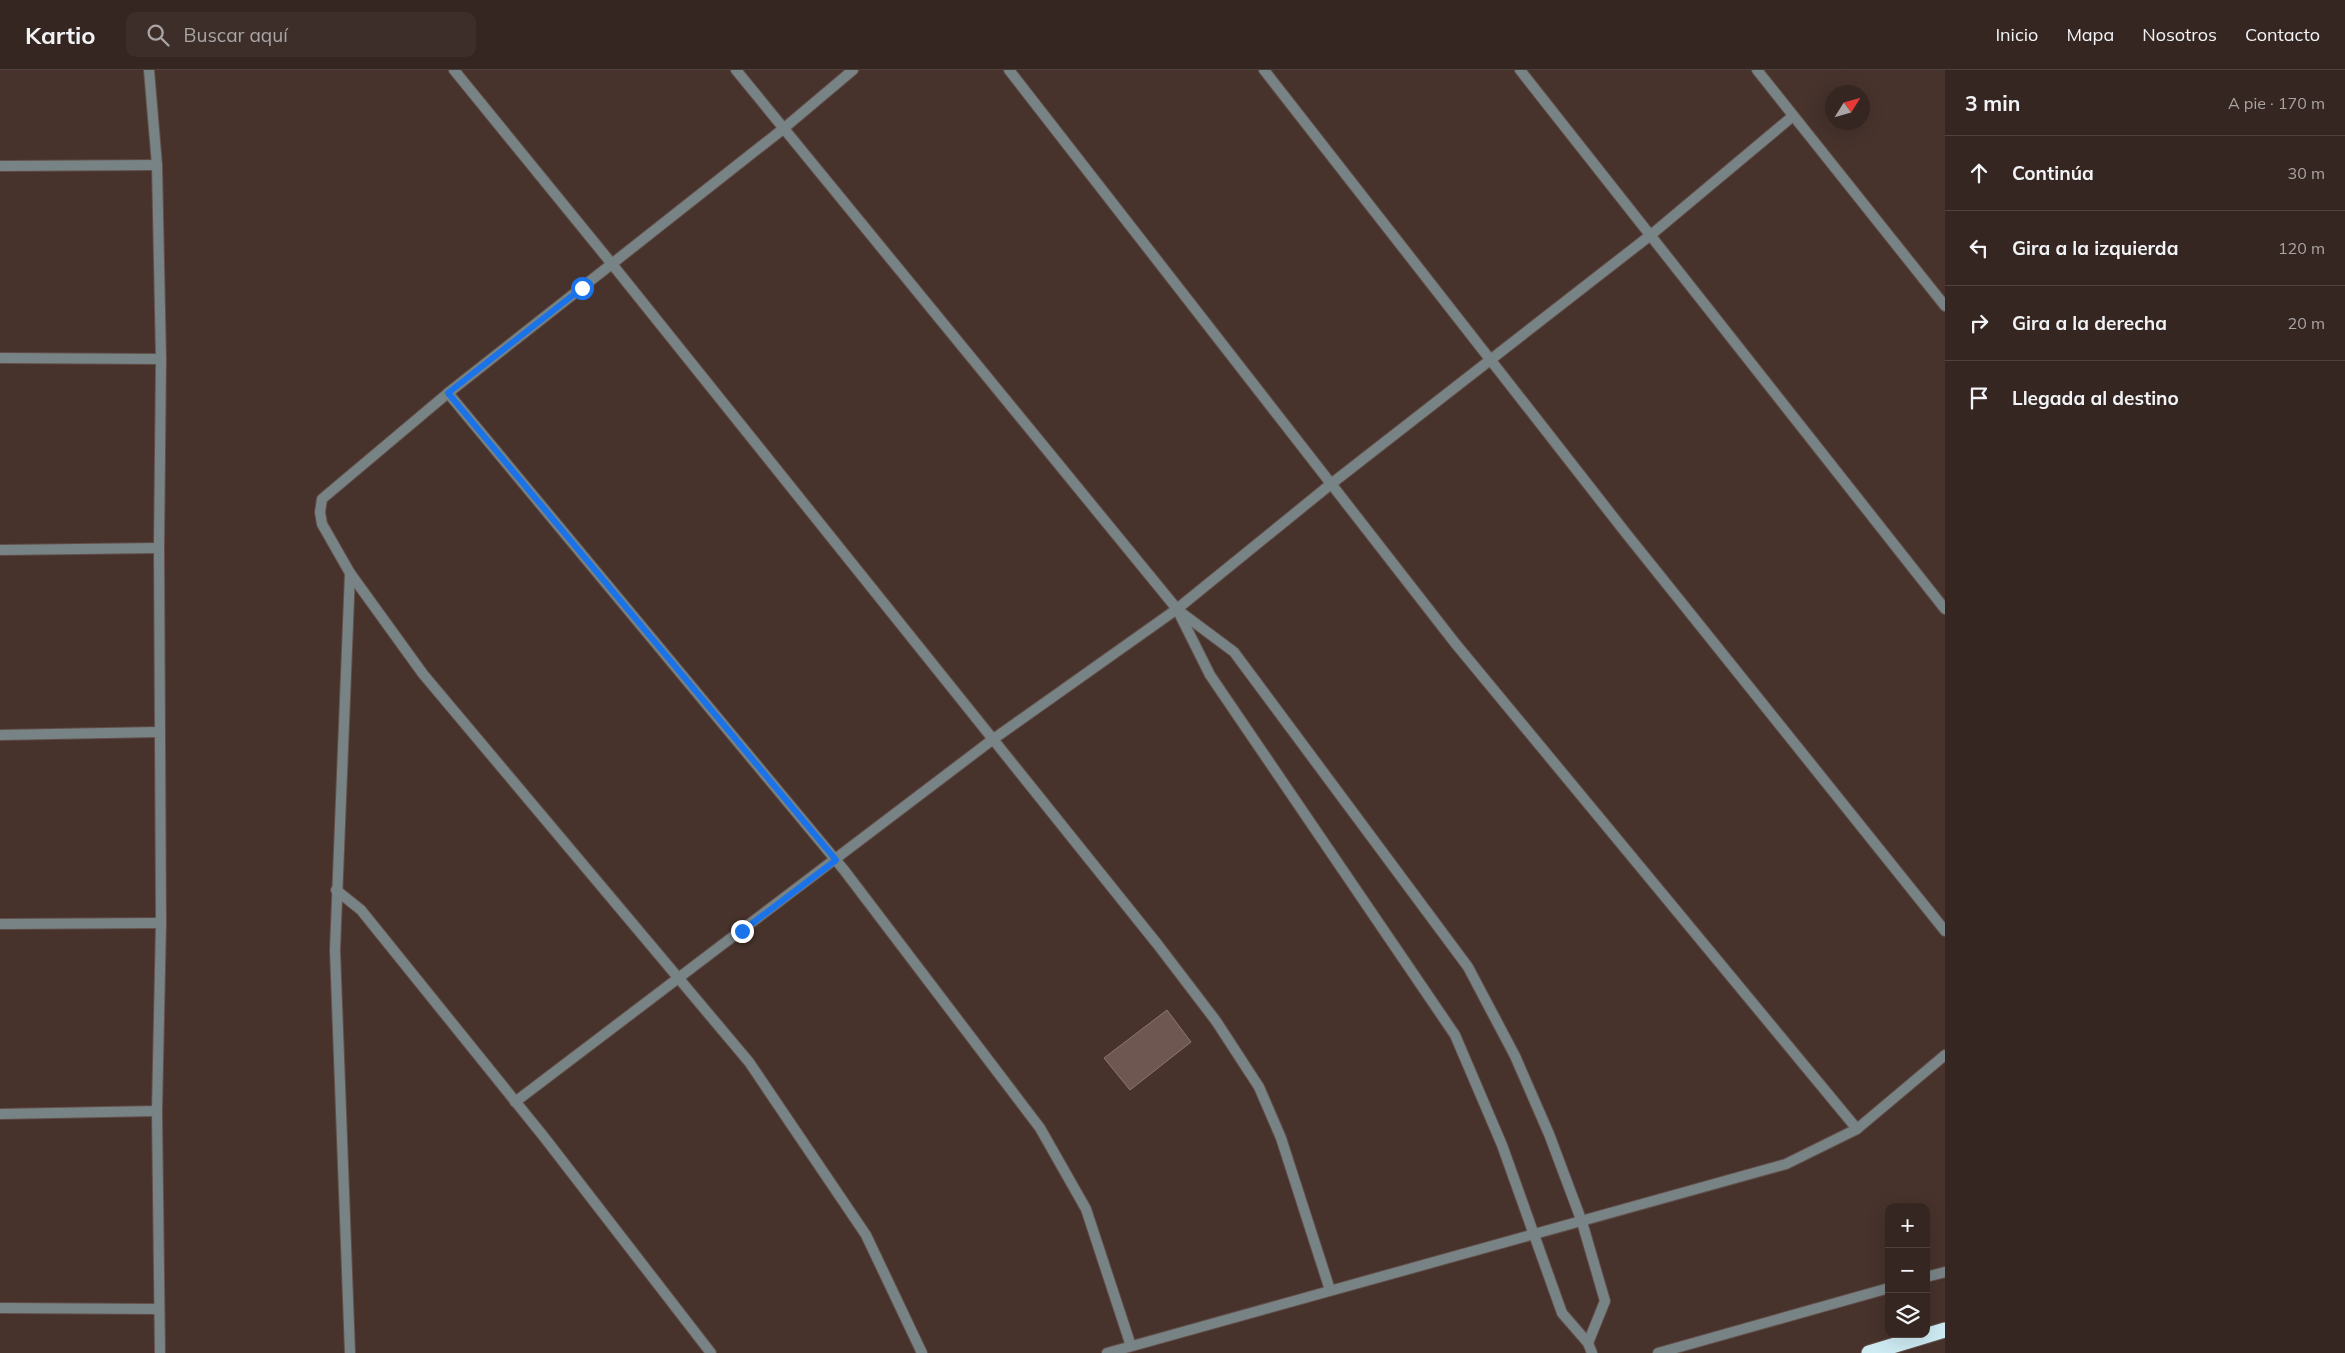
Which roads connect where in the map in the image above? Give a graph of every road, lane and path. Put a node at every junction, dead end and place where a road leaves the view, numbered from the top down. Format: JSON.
{"nodes":[{"id":1,"x":150,"y":70,"type":"edge"},
{"id":2,"x":454,"y":70,"type":"edge"},
{"id":3,"x":736,"y":70,"type":"edge"},
{"id":4,"x":853,"y":70,"type":"edge"},
{"id":5,"x":1009,"y":70,"type":"edge"},
{"id":6,"x":1264,"y":70,"type":"edge"},
{"id":7,"x":1520,"y":70,"type":"edge"},
{"id":8,"x":1757,"y":70,"type":"edge"},
{"id":9,"x":1793,"y":116,"type":"junction"},
{"id":10,"x":783,"y":129,"type":"junction"},
{"id":11,"x":157,"y":165,"type":"junction"},
{"id":12,"x":0,"y":166,"type":"edge"},
{"id":13,"x":1652,"y":234,"type":"junction"},
{"id":14,"x":612,"y":264,"type":"junction"},
{"id":15,"x":1945,"y":306,"type":"edge"},
{"id":16,"x":0,"y":358,"type":"edge"},
{"id":17,"x":161,"y":359,"type":"junction"},
{"id":18,"x":1491,"y":361,"type":"junction"},
{"id":19,"x":448,"y":393,"type":"junction"},
{"id":20,"x":1331,"y":484,"type":"junction"},
{"id":21,"x":159,"y":548,"type":"junction"},
{"id":22,"x":0,"y":550,"type":"edge"},
{"id":23,"x":350,"y":573,"type":"junction"},
{"id":24,"x":1176,"y":609,"type":"junction"},
{"id":25,"x":1945,"y":609,"type":"edge"},
{"id":26,"x":159,"y":732,"type":"junction"},
{"id":27,"x":0,"y":735,"type":"edge"},
{"id":28,"x":992,"y":740,"type":"junction"},
{"id":29,"x":836,"y":860,"type":"junction"},
{"id":30,"x":336,"y":890,"type":"junction"},
{"id":31,"x":161,"y":923,"type":"junction"},
{"id":32,"x":0,"y":924,"type":"edge"},
{"id":33,"x":1945,"y":931,"type":"edge"},
{"id":34,"x":679,"y":979,"type":"junction"},
{"id":35,"x":1945,"y":1055,"type":"edge"},
{"id":36,"x":515,"y":1102,"type":"junction"},
{"id":37,"x":157,"y":1111,"type":"junction"},
{"id":38,"x":0,"y":1114,"type":"edge"},
{"id":39,"x":1857,"y":1129,"type":"junction"},
{"id":40,"x":1582,"y":1222,"type":"junction"},
{"id":41,"x":1535,"y":1236,"type":"junction"},
{"id":42,"x":1945,"y":1272,"type":"edge"},
{"id":43,"x":1930,"y":1276,"type":"edge"},
{"id":44,"x":1885,"y":1289,"type":"edge"},
{"id":45,"x":1330,"y":1290,"type":"junction"},
{"id":46,"x":0,"y":1308,"type":"edge"},
{"id":47,"x":158,"y":1309,"type":"junction"},
{"id":48,"x":1945,"y":1330,"type":"edge"},
{"id":49,"x":1588,"y":1342,"type":"junction"},
{"id":50,"x":1131,"y":1346,"type":"junction"},
{"id":51,"x":160,"y":1353,"type":"edge"},
{"id":52,"x":350,"y":1353,"type":"edge"},
{"id":53,"x":711,"y":1353,"type":"edge"},
{"id":54,"x":922,"y":1353,"type":"edge"},
{"id":55,"x":1107,"y":1353,"type":"edge"},
{"id":56,"x":1592,"y":1353,"type":"edge"},
{"id":57,"x":1658,"y":1353,"type":"edge"},
{"id":58,"x":1869,"y":1353,"type":"edge"}],
"edges":[{"from":1,"to":11,"type":"street"},
{"from":2,"to":14,"type":"street"},
{"from":3,"to":10,"type":"street"},
{"from":4,"to":10,"type":"street"},
{"from":5,"to":20,"type":"street"},
{"from":6,"to":18,"type":"street"},
{"from":7,"to":13,"type":"street"},
{"from":8,"to":9,"type":"street"},
{"from":9,"to":13,"type":"street"},
{"from":9,"to":15,"type":"street"},
{"from":10,"to":14,"type":"street"},
{"from":10,"to":24,"type":"street"},
{"from":11,"to":12,"type":"street"},
{"from":11,"to":17,"type":"street"},
{"from":13,"to":18,"type":"street"},
{"from":13,"to":25,"type":"street"},
{"from":14,"to":19,"type":"street"},
{"from":14,"to":28,"type":"street"},
{"from":16,"to":17,"type":"street"},
{"from":17,"to":21,"type":"street"},
{"from":18,"to":20,"type":"street"},
{"from":18,"to":33,"type":"street"},
{"from":19,"to":23,"type":"street"},
{"from":19,"to":29,"type":"street"},
{"from":20,"to":24,"type":"street"},
{"from":20,"to":39,"type":"street"},
{"from":21,"to":22,"type":"street"},
{"from":21,"to":26,"type":"street"},
{"from":23,"to":30,"type":"street"},
{"from":23,"to":34,"type":"street"},
{"from":24,"to":28,"type":"street"},
{"from":24,"to":40,"type":"street"},
{"from":24,"to":41,"type":"street"},
{"from":26,"to":27,"type":"street"},
{"from":26,"to":31,"type":"street"},
{"from":28,"to":29,"type":"street"},
{"from":28,"to":45,"type":"street"},
{"from":29,"to":34,"type":"street"},
{"from":29,"to":50,"type":"street"},
{"from":30,"to":36,"type":"street"},
{"from":30,"to":52,"type":"street"},
{"from":31,"to":32,"type":"street"},
{"from":31,"to":37,"type":"street"},
{"from":34,"to":36,"type":"street"},
{"from":34,"to":54,"type":"street"},
{"from":35,"to":39,"type":"street"},
{"from":36,"to":53,"type":"street"},
{"from":37,"to":38,"type":"street"},
{"from":37,"to":47,"type":"street"},
{"from":39,"to":40,"type":"street"},
{"from":40,"to":41,"type":"street"},
{"from":40,"to":49,"type":"street"},
{"from":41,"to":45,"type":"street"},
{"from":41,"to":49,"type":"street"},
{"from":42,"to":43,"type":"street"},
{"from":44,"to":57,"type":"street"},
{"from":45,"to":50,"type":"street"},
{"from":46,"to":47,"type":"street"},
{"from":47,"to":51,"type":"street"},
{"from":48,"to":58,"type":"highway"},
{"from":49,"to":56,"type":"street"},
{"from":50,"to":55,"type":"street"}]}
